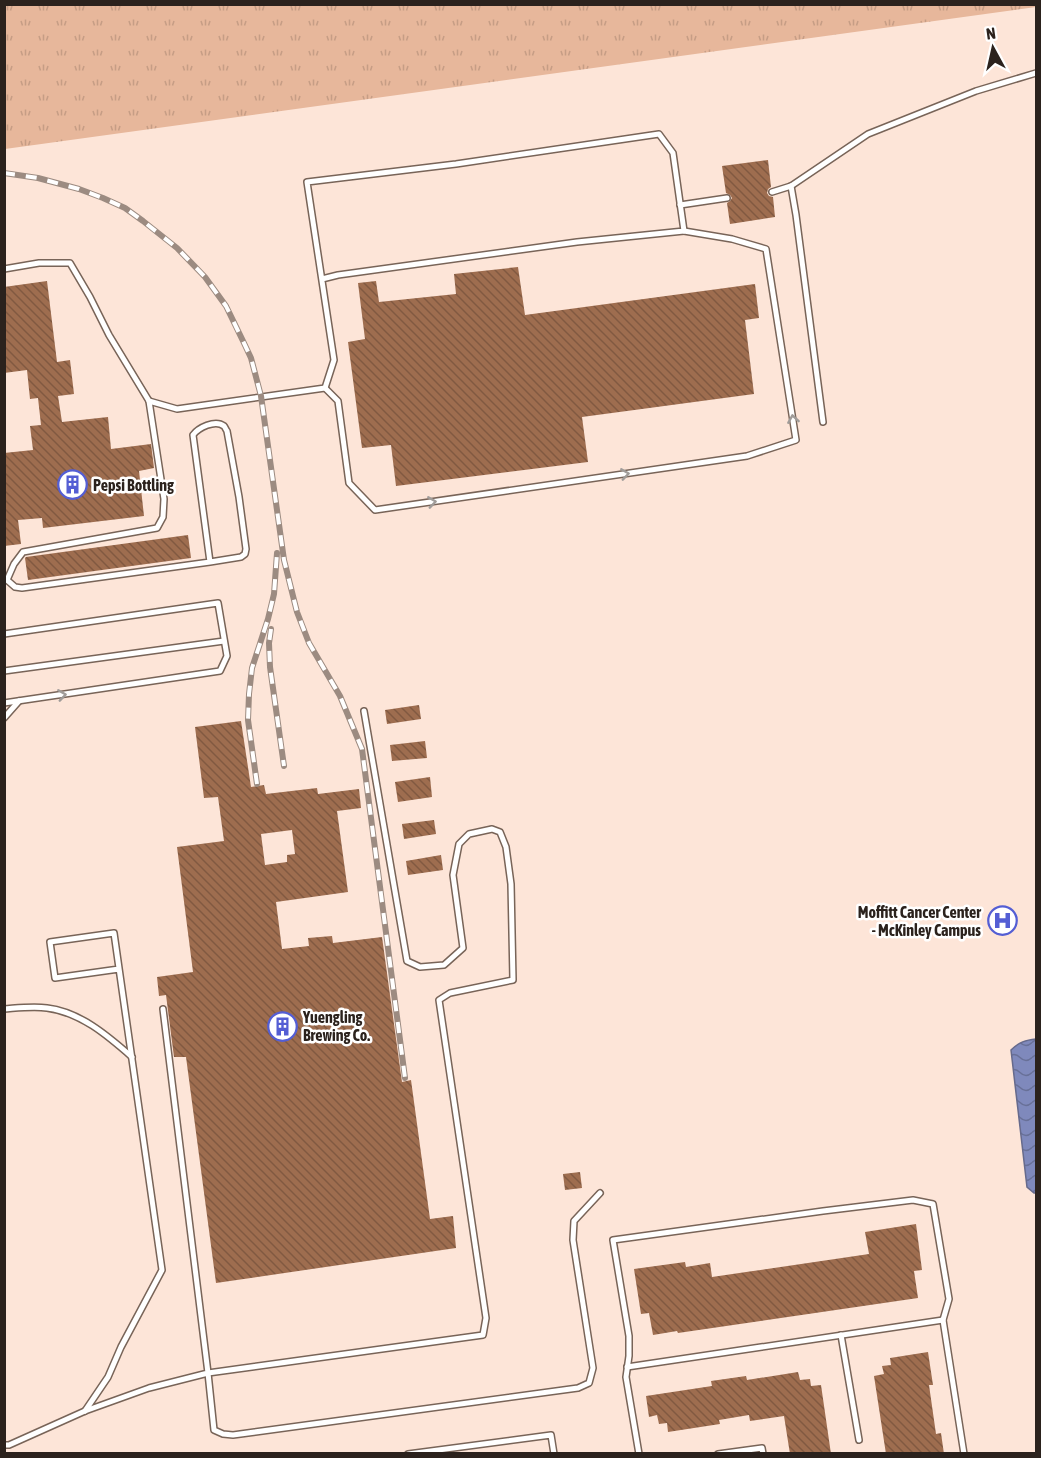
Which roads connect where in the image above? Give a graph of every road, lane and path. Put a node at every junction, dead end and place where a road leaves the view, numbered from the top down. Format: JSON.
{"nodes":[{"id":1,"x":1036,"y":73,"type":"edge"},
{"id":2,"x":791,"y":186,"type":"junction"},
{"id":3,"x":772,"y":192,"type":"dead end"},
{"id":4,"x":727,"y":198,"type":"dead end"},
{"id":5,"x":680,"y":205,"type":"junction"},
{"id":6,"x":684,"y":231,"type":"junction"},
{"id":7,"x":4,"y":269,"type":"edge"},
{"id":8,"x":322,"y":279,"type":"junction"},
{"id":9,"x":325,"y":388,"type":"junction"},
{"id":10,"x":149,"y":401,"type":"junction"},
{"id":11,"x":823,"y":422,"type":"dead end"},
{"id":12,"x":210,"y":562,"type":"junction"},
{"id":13,"x":6,"y":580,"type":"edge"},
{"id":14,"x":4,"y":634,"type":"edge"},
{"id":15,"x":224,"y":641,"type":"junction"},
{"id":16,"x":4,"y":671,"type":"edge"},
{"id":17,"x":20,"y":701,"type":"junction"},
{"id":18,"x":4,"y":703,"type":"edge"},
{"id":19,"x":364,"y":711,"type":"dead end"},
{"id":20,"x":4,"y":718,"type":"edge"},
{"id":21,"x":119,"y":969,"type":"junction"},
{"id":22,"x":4,"y":1009,"type":"edge"},
{"id":23,"x":163,"y":1009,"type":"dead end"},
{"id":24,"x":132,"y":1057,"type":"junction"},
{"id":25,"x":600,"y":1193,"type":"dead end"},
{"id":26,"x":943,"y":1320,"type":"junction"},
{"id":27,"x":841,"y":1335,"type":"junction"},
{"id":28,"x":627,"y":1367,"type":"junction"},
{"id":29,"x":208,"y":1373,"type":"junction"},
{"id":30,"x":86,"y":1411,"type":"junction"},
{"id":31,"x":859,"y":1440,"type":"dead end"},
{"id":32,"x":4,"y":1445,"type":"edge"},
{"id":33,"x":408,"y":1454,"type":"edge"},
{"id":34,"x":554,"y":1454,"type":"edge"},
{"id":35,"x":639,"y":1454,"type":"edge"},
{"id":36,"x":718,"y":1454,"type":"edge"},
{"id":37,"x":763,"y":1454,"type":"edge"},
{"id":38,"x":964,"y":1454,"type":"edge"}],
"edges":[{"from":1,"to":2,"type":"lane"},
{"from":2,"to":3,"type":"lane"},
{"from":2,"to":11,"type":"lane"},
{"from":4,"to":5,"type":"lane"},
{"from":5,"to":6,"type":"lane"},
{"from":5,"to":8,"type":"lane"},
{"from":6,"to":8,"type":"lane"},
{"from":9,"to":6,"type":"lane","one_way":true},
{"from":7,"to":10,"type":"lane"},
{"from":8,"to":9,"type":"lane"},
{"from":9,"to":10,"type":"lane"},
{"from":10,"to":13,"type":"lane"},
{"from":12,"to":12,"type":"lane"},
{"from":12,"to":13,"type":"lane"},
{"from":14,"to":15,"type":"lane"},
{"from":15,"to":16,"type":"lane"},
{"from":17,"to":15,"type":"lane","one_way":true},
{"from":17,"to":18,"type":"lane"},
{"from":17,"to":20,"type":"lane"},
{"from":19,"to":29,"type":"lane"},
{"from":21,"to":21,"type":"lane"},
{"from":21,"to":24,"type":"lane"},
{"from":22,"to":24,"type":"lane"},
{"from":23,"to":29,"type":"lane"},
{"from":24,"to":30,"type":"lane"},
{"from":25,"to":29,"type":"lane"},
{"from":26,"to":27,"type":"lane"},
{"from":26,"to":28,"type":"lane"},
{"from":26,"to":38,"type":"lane"},
{"from":27,"to":28,"type":"lane"},
{"from":27,"to":31,"type":"lane"},
{"from":28,"to":35,"type":"lane"},
{"from":29,"to":30,"type":"lane"},
{"from":30,"to":32,"type":"lane"},
{"from":33,"to":34,"type":"lane"},
{"from":36,"to":37,"type":"lane"}]}
